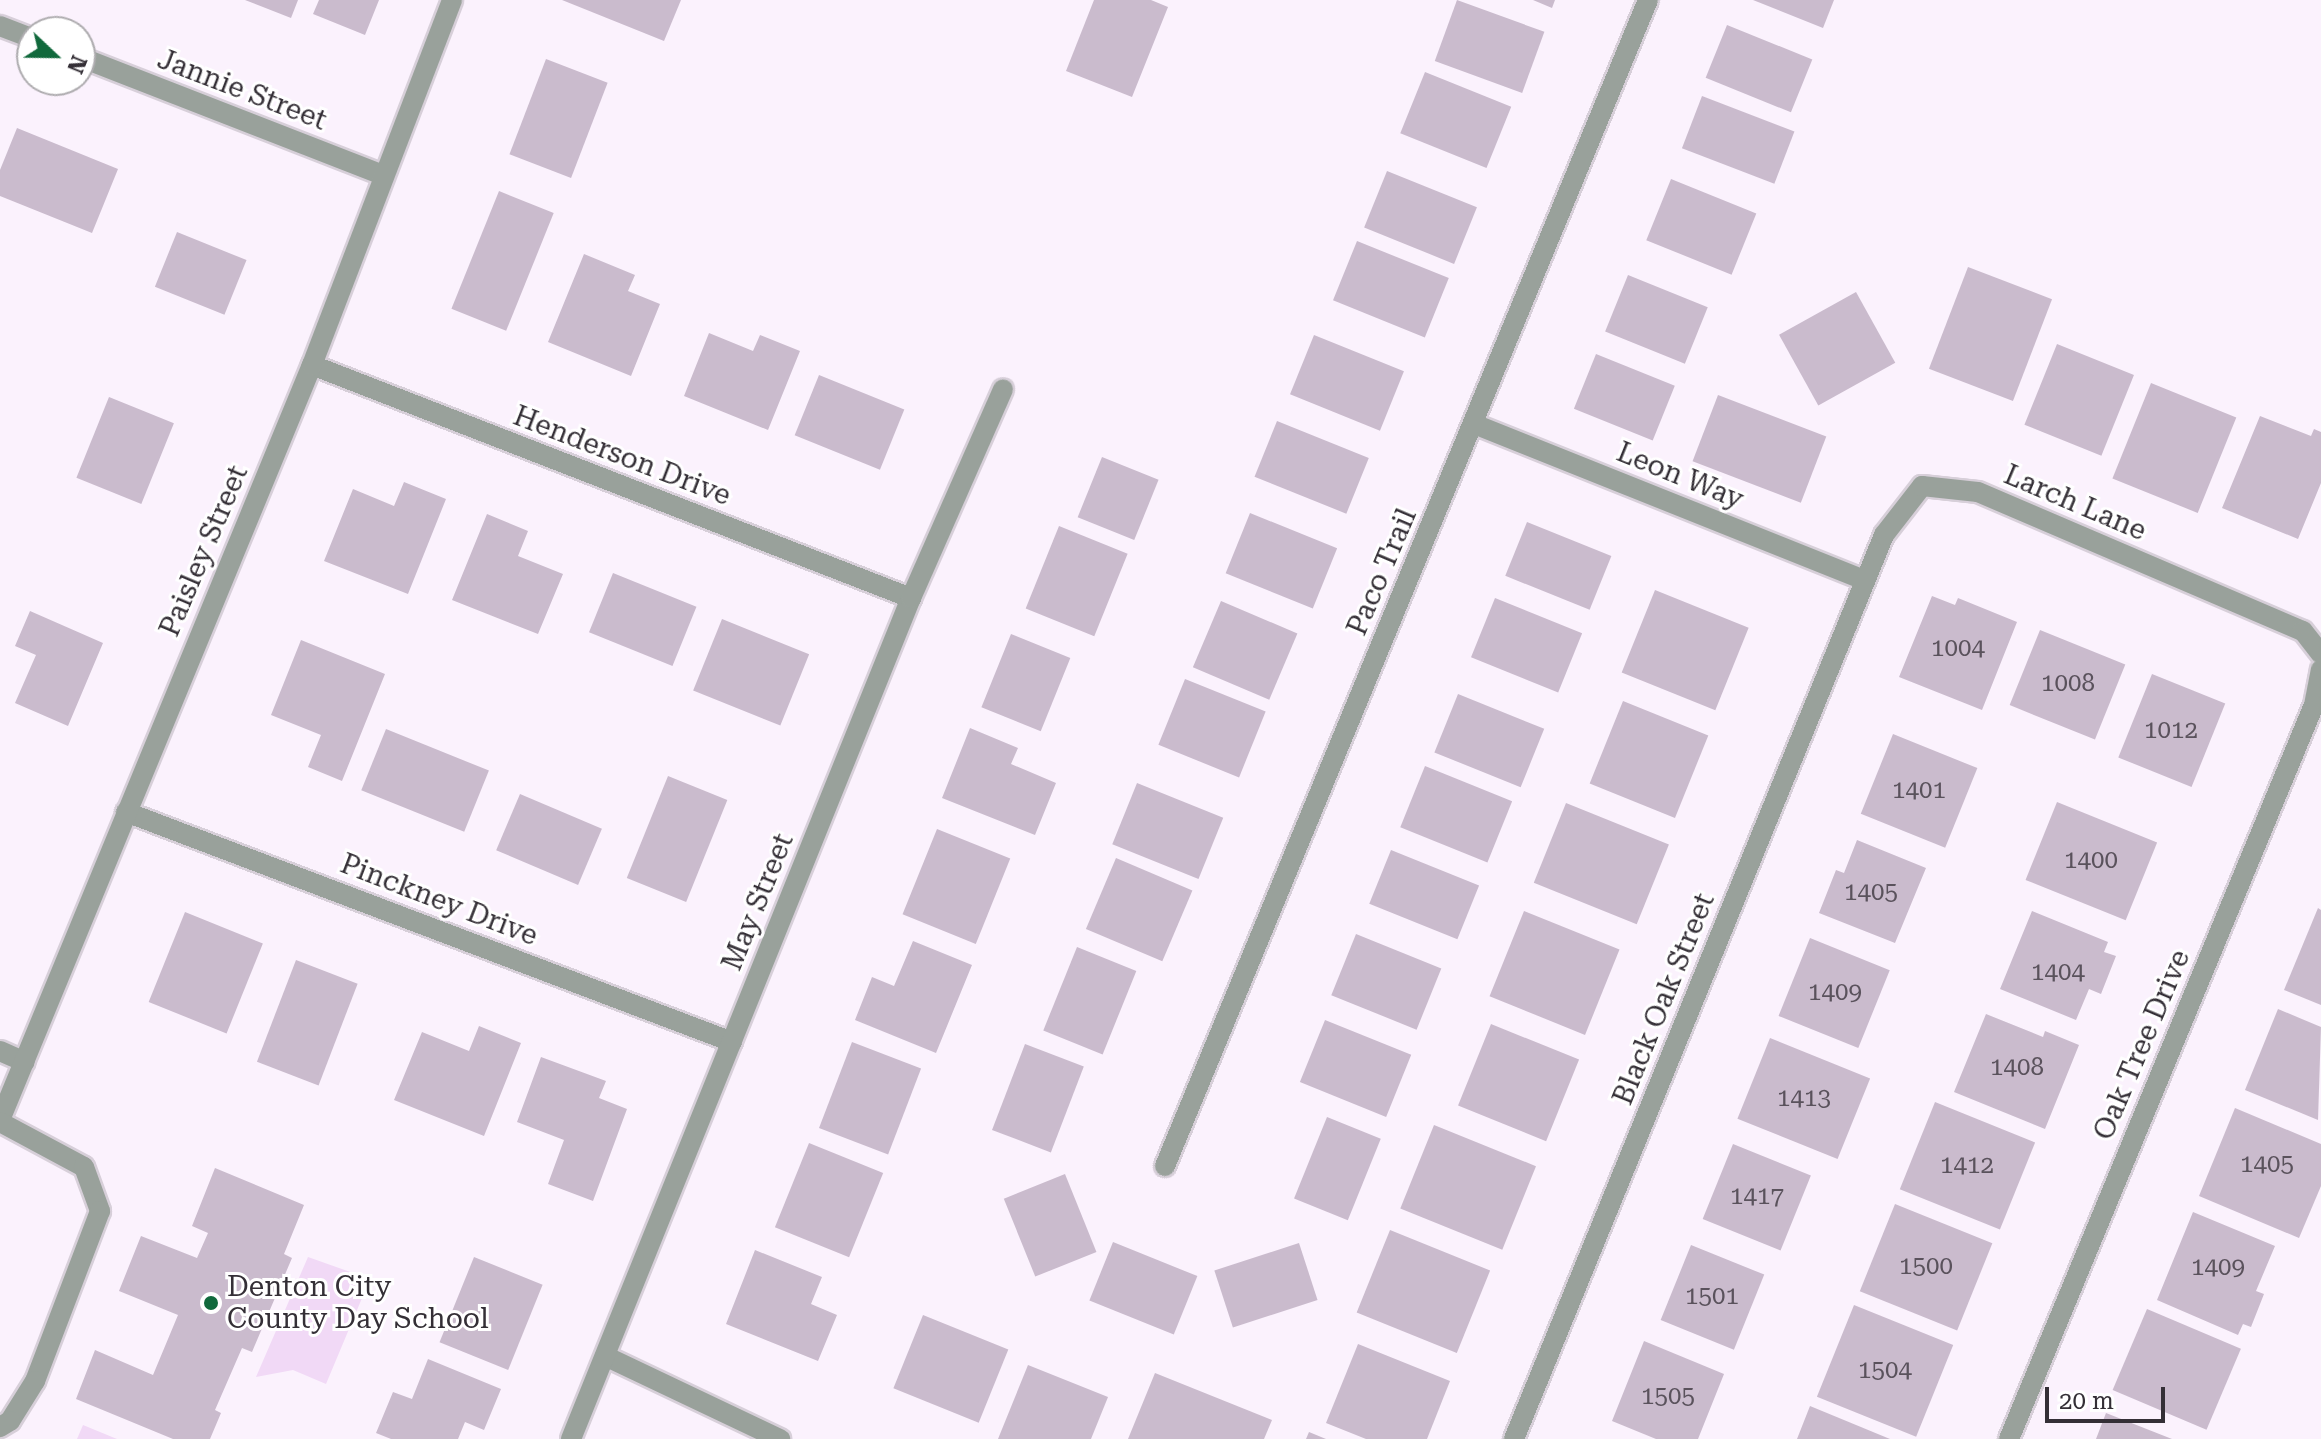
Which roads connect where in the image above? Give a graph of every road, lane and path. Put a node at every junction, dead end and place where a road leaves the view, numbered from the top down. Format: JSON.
{"nodes":[{"id":1,"x":452,"y":0,"type":"edge"},
{"id":2,"x":1648,"y":0,"type":"edge"},
{"id":3,"x":96,"y":63,"type":"edge"},
{"id":4,"x":383,"y":175,"type":"junction"},
{"id":5,"x":312,"y":365,"type":"junction"},
{"id":6,"x":1003,"y":389,"type":"dead end"},
{"id":7,"x":1474,"y":424,"type":"junction"},
{"id":8,"x":1865,"y":580,"type":"junction"},
{"id":9,"x":911,"y":598,"type":"junction"},
{"id":10,"x":2321,"y":654,"type":"edge"},
{"id":11,"x":2321,"y":670,"type":"edge"},
{"id":12,"x":126,"y":812,"type":"junction"},
{"id":13,"x":732,"y":1042,"type":"junction"},
{"id":14,"x":0,"y":1051,"type":"edge"},
{"id":15,"x":25,"y":1062,"type":"junction"},
{"id":16,"x":0,"y":1121,"type":"edge"},
{"id":17,"x":1165,"y":1166,"type":"dead end"},
{"id":18,"x":605,"y":1356,"type":"junction"},
{"id":19,"x":0,"y":1427,"type":"edge"},
{"id":20,"x":571,"y":1439,"type":"edge"},
{"id":21,"x":780,"y":1439,"type":"edge"},
{"id":22,"x":1514,"y":1439,"type":"edge"},
{"id":23,"x":2009,"y":1439,"type":"edge"}],
"edges":[{"from":1,"to":4,"type":"street","name":"Paisley Street"},
{"from":2,"to":7,"type":"street","name":"Paco Trail"},
{"from":3,"to":4,"type":"street","name":"Jannie Street"},
{"from":4,"to":5,"type":"street","name":"Paisley Street"},
{"from":5,"to":9,"type":"street","name":"Henderson Drive"},
{"from":5,"to":12,"type":"street","name":"Paisley Street"},
{"from":6,"to":9,"type":"street","name":"May Street"},
{"from":7,"to":8,"type":"street","name":"Leon Way"},
{"from":7,"to":17,"type":"street","name":"Paco Trail"},
{"from":8,"to":10,"type":"street","name":"Larch Lane"},
{"from":8,"to":22,"type":"street","name":"Black Oak Street"},
{"from":9,"to":13,"type":"street","name":"May Street"},
{"from":11,"to":23,"type":"street","name":"Oak Tree Drive"},
{"from":12,"to":13,"type":"street","name":"Pinckney Drive"},
{"from":12,"to":15,"type":"street","name":"Paisley Street"},
{"from":13,"to":18,"type":"street","name":"May Street"},
{"from":14,"to":15,"type":"street"},
{"from":15,"to":16,"type":"street","name":"Paisley Street"},
{"from":16,"to":19,"type":"street"},
{"from":18,"to":20,"type":"street","name":"May Street"},
{"from":18,"to":21,"type":"street"}]}
